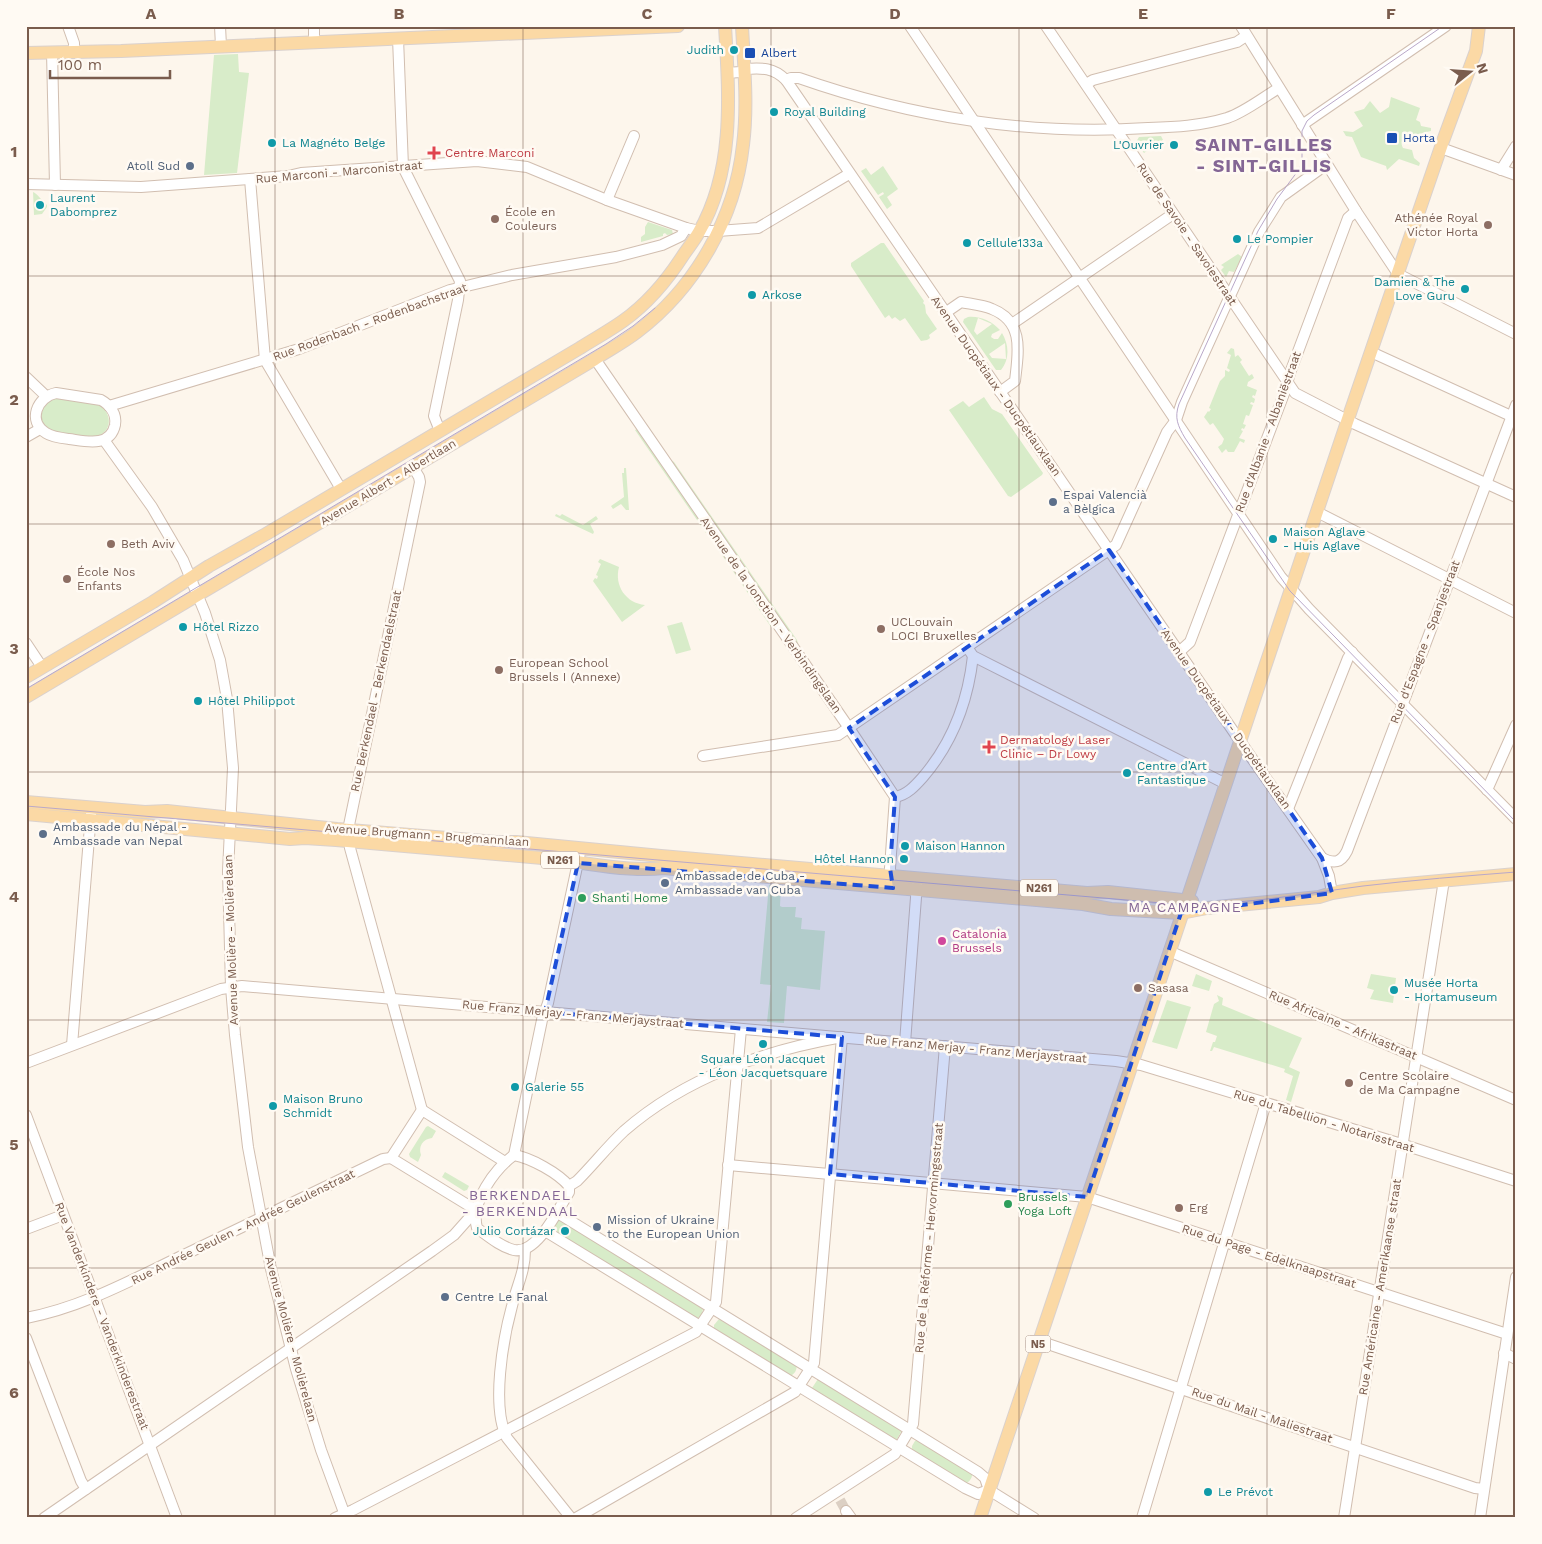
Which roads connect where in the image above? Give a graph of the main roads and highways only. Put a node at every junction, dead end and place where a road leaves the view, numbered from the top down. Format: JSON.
{"nodes":[{"id":1,"x":678,"y":26,"type":"edge"},
{"id":2,"x":726,"y":26,"type":"edge"},
{"id":3,"x":742,"y":26,"type":"edge"},
{"id":4,"x":1479,"y":26,"type":"edge"},
{"id":5,"x":639,"y":27,"type":"edge"},
{"id":6,"x":26,"y":54,"type":"edge"},
{"id":7,"x":26,"y":676,"type":"edge"},
{"id":8,"x":26,"y":697,"type":"edge"},
{"id":9,"x":26,"y":802,"type":"edge"},
{"id":10,"x":91,"y":813,"type":"junction"},
{"id":11,"x":26,"y":814,"type":"edge"},
{"id":12,"x":349,"y":836,"type":"junction"},
{"id":13,"x":1516,"y":874,"type":"edge"},
{"id":14,"x":1516,"y":878,"type":"edge"},
{"id":15,"x":891,"y":882,"type":"junction"},
{"id":16,"x":1444,"y":883,"type":"junction"},
{"id":17,"x":1184,"y":907,"type":"junction"},
{"id":18,"x":980,"y":1518,"type":"edge"}],
"edges":[{"from":1,"to":5,"type":"main road"},
{"from":2,"to":7,"type":"main road","name":"Avenue Albert - Albertlaan"},
{"from":3,"to":8,"type":"main road","name":"Avenue Albert - Albertlaan"},
{"from":4,"to":17,"type":"main road","number":"N5"},
{"from":5,"to":6,"type":"main road"},
{"from":9,"to":10,"type":"main road","name":"Avenue Brugmann - Brugmannlaan","number":"N261"},
{"from":10,"to":11,"type":"main road","name":"Avenue Brugmann - Brugmannlaan","number":"N261"},
{"from":10,"to":12,"type":"main road","name":"Avenue Brugmann - Brugmannlaan","number":"N261"},
{"from":10,"to":12,"type":"main road","name":"Avenue Brugmann - Brugmannlaan","number":"N261"},
{"from":12,"to":15,"type":"main road","name":"Avenue Brugmann - Brugmannlaan","number":"N261"},
{"from":12,"to":15,"type":"main road","name":"Avenue Brugmann - Brugmannlaan","number":"N261"},
{"from":13,"to":16,"type":"main road","number":"N261"},
{"from":14,"to":16,"type":"main road","number":"N261"},
{"from":15,"to":17,"type":"main road","name":"Avenue Brugmann - Brugmannlaan","number":"N261"},
{"from":16,"to":17,"type":"main road","number":"N261"},
{"from":17,"to":18,"type":"main road","number":"N5"}]}
